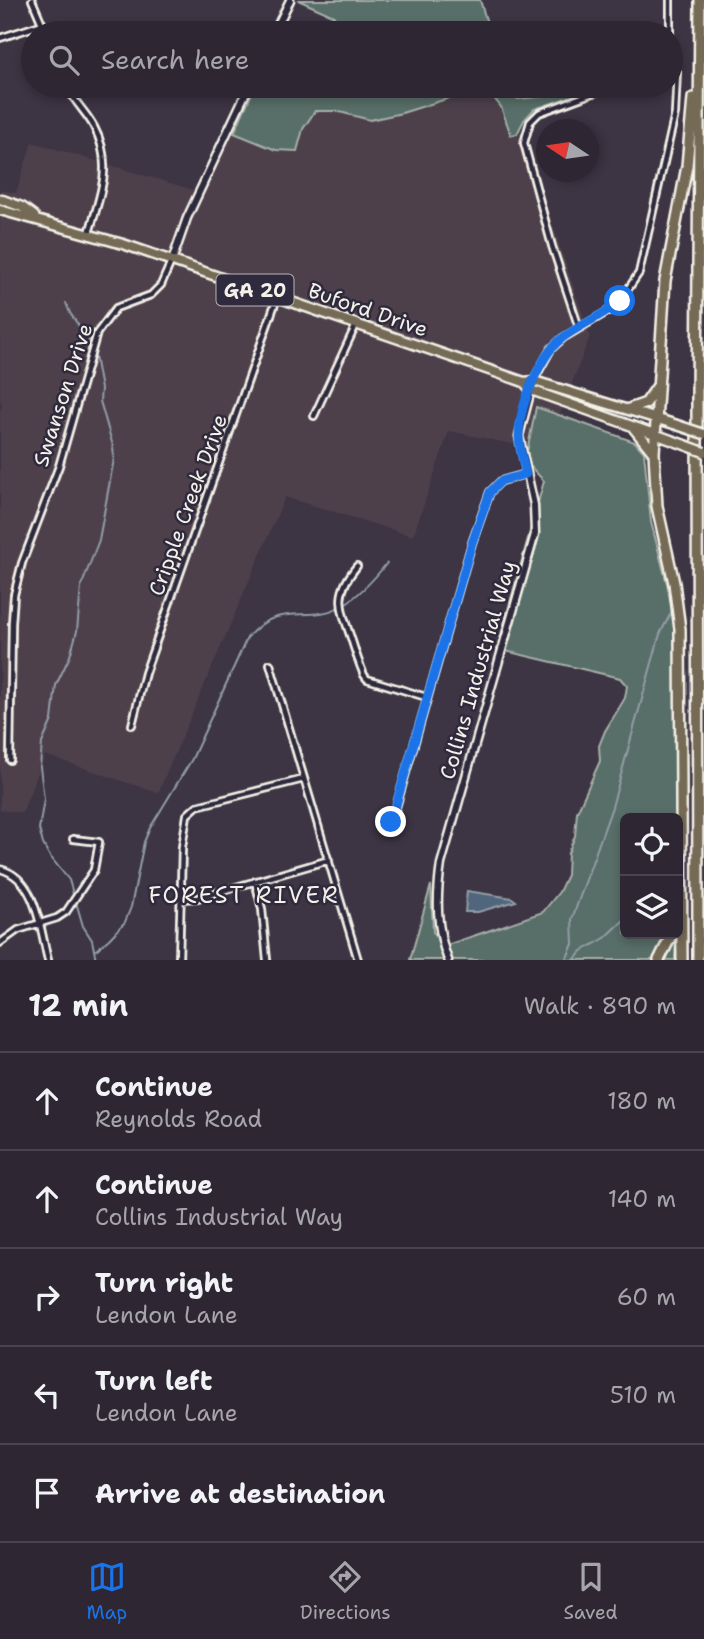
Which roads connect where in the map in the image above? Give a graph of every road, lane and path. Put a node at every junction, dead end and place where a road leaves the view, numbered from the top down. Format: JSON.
{"nodes":[{"id":1,"x":32,"y":0,"type":"edge"},
{"id":2,"x":290,"y":0,"type":"edge"},
{"id":3,"x":670,"y":0,"type":"edge"},
{"id":4,"x":700,"y":0,"type":"edge"},
{"id":5,"x":42,"y":21,"type":"edge"},
{"id":6,"x":280,"y":21,"type":"edge"},
{"id":7,"x":670,"y":21,"type":"edge"},
{"id":8,"x":699,"y":23,"type":"junction"},
{"id":9,"x":21,"y":31,"type":"edge"},
{"id":10,"x":0,"y":38,"type":"edge"},
{"id":11,"x":75,"y":98,"type":"edge"},
{"id":12,"x":243,"y":98,"type":"edge"},
{"id":13,"x":580,"y":98,"type":"edge"},
{"id":14,"x":675,"y":98,"type":"edge"},
{"id":15,"x":0,"y":199,"type":"edge"},
{"id":16,"x":0,"y":210,"type":"edge"},
{"id":17,"x":39,"y":220,"type":"junction"},
{"id":18,"x":88,"y":235,"type":"junction"},
{"id":19,"x":172,"y":261,"type":"junction"},
{"id":20,"x":278,"y":297,"type":"junction"},
{"id":21,"x":356,"y":325,"type":"junction"},
{"id":22,"x":579,"y":328,"type":"junction"},
{"id":23,"x":659,"y":382,"type":"junction"},
{"id":24,"x":529,"y":384,"type":"junction"},
{"id":25,"x":629,"y":409,"type":"junction"},
{"id":26,"x":314,"y":416,"type":"dead end"},
{"id":27,"x":657,"y":418,"type":"junction"},
{"id":28,"x":634,"y":428,"type":"junction"},
{"id":29,"x":704,"y":434,"type":"edge"},
{"id":30,"x":656,"y":435,"type":"junction"},
{"id":31,"x":704,"y":452,"type":"edge"},
{"id":32,"x":653,"y":453,"type":"junction"},
{"id":33,"x":526,"y":474,"type":"junction"},
{"id":34,"x":357,"y":566,"type":"dead end"},
{"id":35,"x":270,"y":664,"type":"dead end"},
{"id":36,"x":426,"y":697,"type":"junction"},
{"id":37,"x":132,"y":724,"type":"dead end"},
{"id":38,"x":10,"y":760,"type":"dead end"},
{"id":39,"x":304,"y":779,"type":"junction"},
{"id":40,"x":387,"y":831,"type":"dead end"},
{"id":41,"x":73,"y":839,"type":"dead end"},
{"id":42,"x":329,"y":860,"type":"junction"},
{"id":43,"x":0,"y":869,"type":"edge"},
{"id":44,"x":681,"y":876,"type":"edge"},
{"id":45,"x":255,"y":881,"type":"junction"},
{"id":46,"x":181,"y":899,"type":"junction"},
{"id":47,"x":39,"y":923,"type":"junction"},
{"id":48,"x":670,"y":939,"type":"edge"},
{"id":49,"x":682,"y":939,"type":"edge"},
{"id":50,"x":0,"y":943,"type":"edge"},
{"id":51,"x":48,"y":960,"type":"edge"},
{"id":52,"x":178,"y":960,"type":"edge"},
{"id":53,"x":267,"y":960,"type":"edge"},
{"id":54,"x":358,"y":960,"type":"edge"},
{"id":55,"x":448,"y":960,"type":"edge"},
{"id":56,"x":659,"y":960,"type":"edge"},
{"id":57,"x":682,"y":960,"type":"edge"},
{"id":58,"x":698,"y":960,"type":"edge"}],
"edges":[{"from":1,"to":5,"type":"street"},
{"from":2,"to":6,"type":"street"},
{"from":3,"to":7,"type":"street"},
{"from":4,"to":8,"type":"highway"},
{"from":8,"to":23,"type":"highway"},
{"from":8,"to":58,"type":"highway"},
{"from":9,"to":10,"type":"street"},
{"from":11,"to":18,"type":"street"},
{"from":12,"to":19,"type":"street","name":"Swanson Drive"},
{"from":13,"to":22,"type":"street"},
{"from":14,"to":22,"type":"street"},
{"from":15,"to":17,"type":"highway"},
{"from":16,"to":17,"type":"highway","name":"Buford Drive","number":"GA 20"},
{"from":17,"to":18,"type":"highway","name":"Buford Drive","number":"GA 20"},
{"from":18,"to":19,"type":"highway","name":"Buford Drive","number":"GA 20"},
{"from":19,"to":20,"type":"highway","name":"Buford Drive","number":"GA 20"},
{"from":19,"to":38,"type":"street","name":"Swanson Drive"},
{"from":20,"to":21,"type":"highway","name":"Buford Drive","number":"GA 20"},
{"from":20,"to":37,"type":"street","name":"Cripple Creek Drive"},
{"from":21,"to":24,"type":"highway","name":"Buford Drive","number":"GA 20"},
{"from":21,"to":26,"type":"street"},
{"from":22,"to":24,"type":"street"},
{"from":23,"to":25,"type":"highway"},
{"from":23,"to":27,"type":"highway"},
{"from":24,"to":25,"type":"highway","name":"Buford Drive","number":"GA 20"},
{"from":24,"to":28,"type":"highway","name":"Buford Drive","number":"GA 20"},
{"from":24,"to":33,"type":"street","name":"Collins Industrial Way"},
{"from":25,"to":27,"type":"highway","name":"Buford Drive","number":"GA 20"},
{"from":27,"to":29,"type":"highway","name":"Buford Drive","number":"GA 20","bridge":true},
{"from":27,"to":30,"type":"highway"},
{"from":28,"to":30,"type":"highway","name":"Buford Drive","number":"GA 20"},
{"from":28,"to":32,"type":"highway"},
{"from":30,"to":31,"type":"highway","name":"Buford Drive","number":"GA 20","bridge":true},
{"from":30,"to":32,"type":"highway"},
{"from":32,"to":44,"type":"highway"},
{"from":33,"to":36,"type":"street"},
{"from":33,"to":55,"type":"street","name":"Collins Industrial Way"},
{"from":34,"to":36,"type":"street"},
{"from":35,"to":39,"type":"street"},
{"from":36,"to":40,"type":"street"},
{"from":39,"to":42,"type":"street"},
{"from":39,"to":46,"type":"street"},
{"from":41,"to":47,"type":"street"},
{"from":42,"to":45,"type":"street"},
{"from":42,"to":54,"type":"street"},
{"from":43,"to":47,"type":"street"},
{"from":45,"to":46,"type":"street"},
{"from":45,"to":53,"type":"street"},
{"from":46,"to":52,"type":"street"},
{"from":47,"to":50,"type":"street"},
{"from":47,"to":51,"type":"street"},
{"from":48,"to":56,"type":"highway"},
{"from":49,"to":57,"type":"highway"}]}
